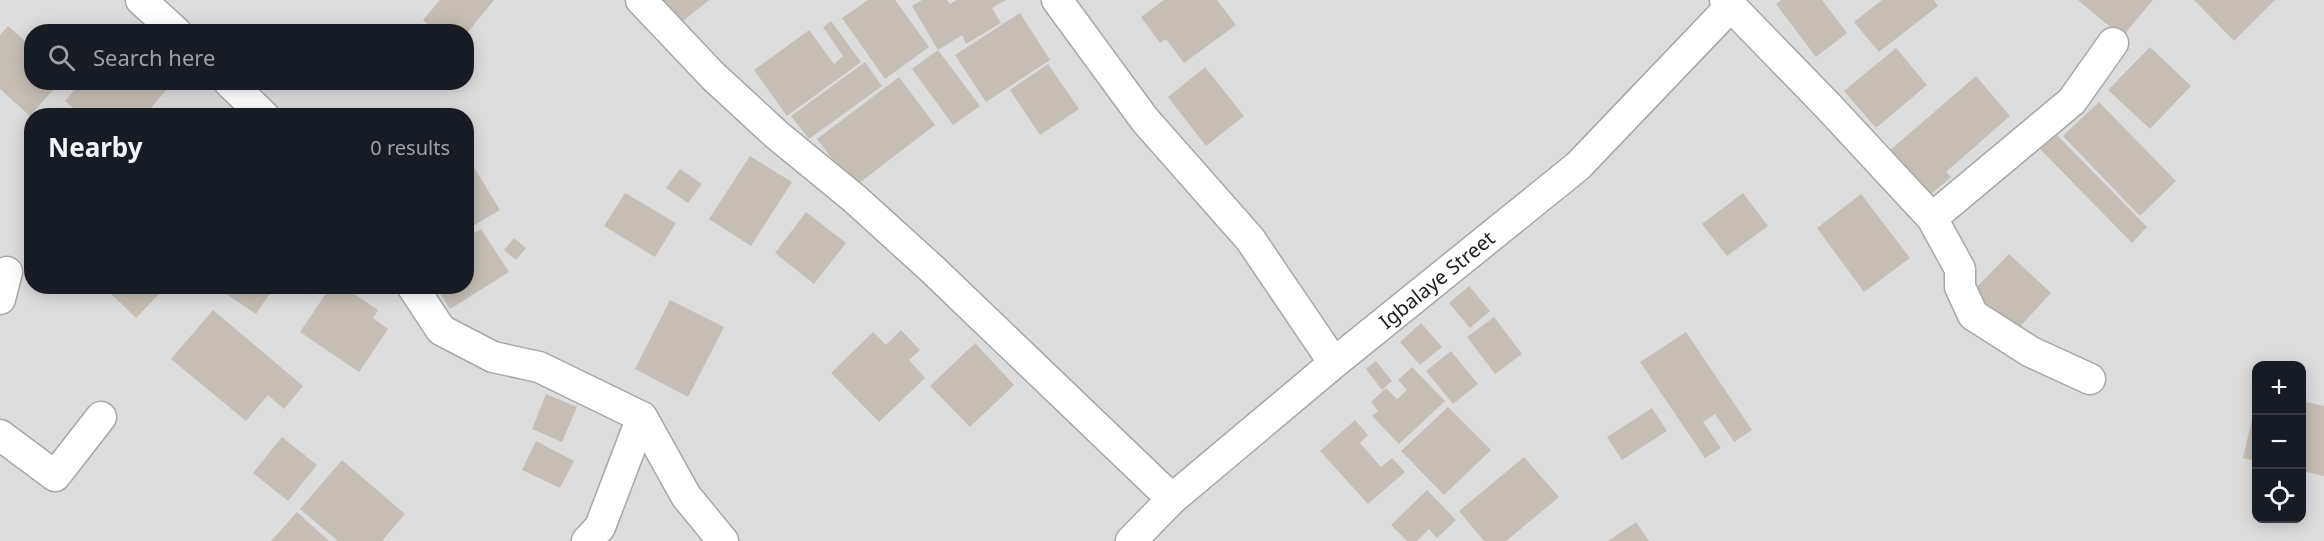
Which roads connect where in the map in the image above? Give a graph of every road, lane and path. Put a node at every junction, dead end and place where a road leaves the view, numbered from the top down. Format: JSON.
{"nodes":[{"id":1,"x":141,"y":0,"type":"edge"},
{"id":2,"x":641,"y":0,"type":"edge"},
{"id":3,"x":1057,"y":0,"type":"edge"},
{"id":4,"x":1728,"y":3,"type":"edge"},
{"id":5,"x":167,"y":24,"type":"edge"},
{"id":6,"x":2113,"y":43,"type":"dead end"},
{"id":7,"x":237,"y":90,"type":"edge"},
{"id":8,"x":256,"y":108,"type":"edge"},
{"id":9,"x":1932,"y":218,"type":"junction"},
{"id":10,"x":417,"y":294,"type":"edge"},
{"id":11,"x":1334,"y":363,"type":"junction"},
{"id":12,"x":2090,"y":379,"type":"dead end"},
{"id":13,"x":101,"y":417,"type":"dead end"},
{"id":14,"x":642,"y":417,"type":"junction"},
{"id":15,"x":0,"y":435,"type":"edge"},
{"id":16,"x":1172,"y":499,"type":"junction"},
{"id":17,"x":587,"y":541,"type":"edge"},
{"id":18,"x":723,"y":541,"type":"edge"},
{"id":19,"x":1131,"y":541,"type":"edge"}],
"edges":[{"from":1,"to":5,"type":"street"},
{"from":2,"to":16,"type":"street"},
{"from":3,"to":11,"type":"street"},
{"from":4,"to":9,"type":"street"},
{"from":4,"to":11,"type":"street","name":"Igbalaye Street"},
{"from":6,"to":9,"type":"street"},
{"from":7,"to":8,"type":"street"},
{"from":9,"to":12,"type":"street"},
{"from":10,"to":14,"type":"street"},
{"from":11,"to":16,"type":"street","name":"Igbalaye Street"},
{"from":13,"to":15,"type":"street"},
{"from":14,"to":17,"type":"street"},
{"from":14,"to":18,"type":"street"},
{"from":16,"to":19,"type":"street","name":"Igbalaye Street"}]}
